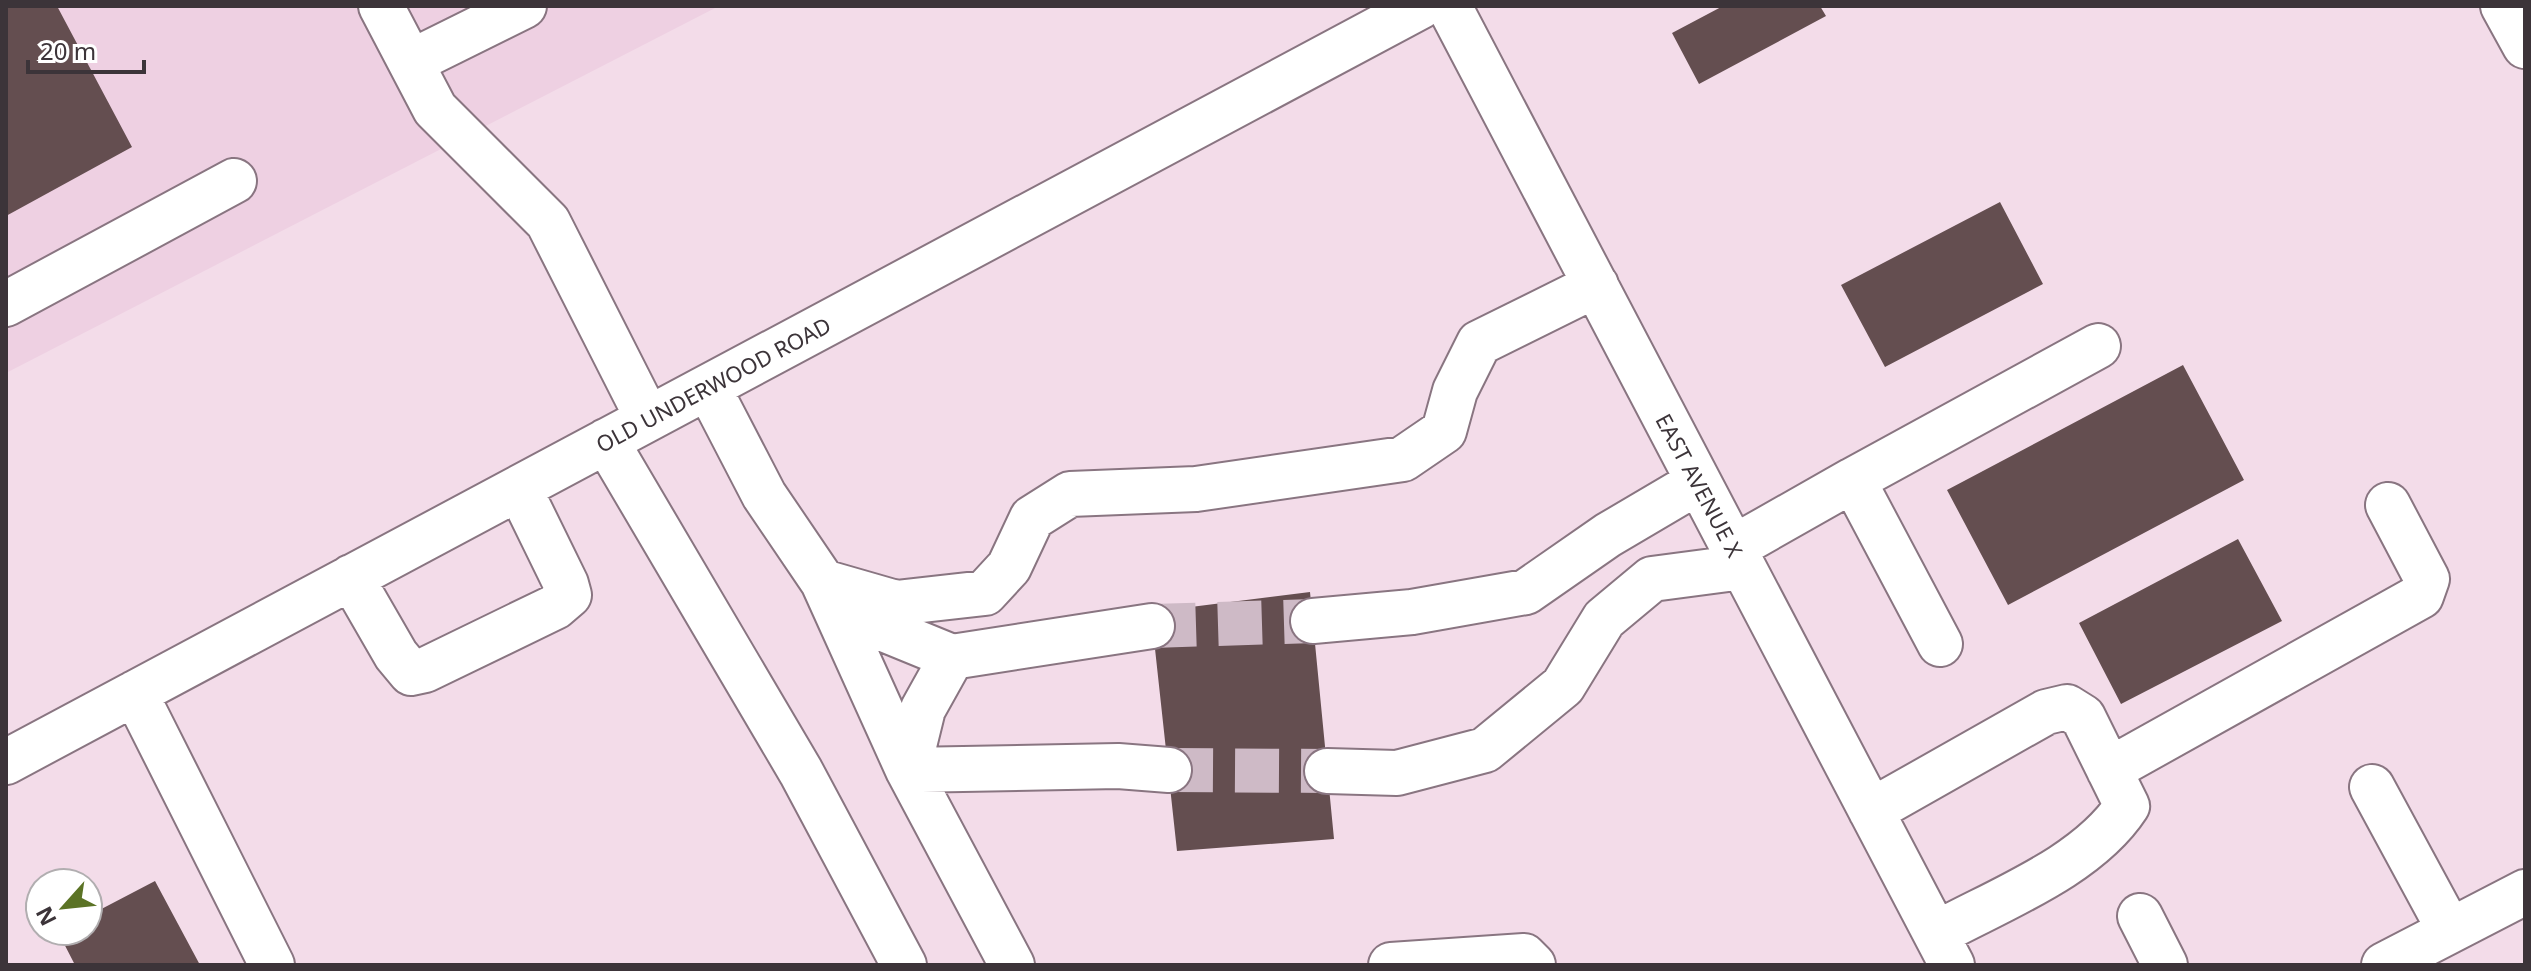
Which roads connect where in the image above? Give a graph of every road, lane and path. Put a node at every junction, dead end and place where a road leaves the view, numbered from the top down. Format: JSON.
{"nodes":[{"id":1,"x":381,"y":6,"type":"edge"},
{"id":2,"x":524,"y":6,"type":"edge"},
{"id":3,"x":1421,"y":6,"type":"edge"},
{"id":4,"x":1449,"y":6,"type":"edge"},
{"id":5,"x":2503,"y":6,"type":"edge"},
{"id":6,"x":2525,"y":46,"type":"edge"},
{"id":7,"x":411,"y":62,"type":"junction"},
{"id":8,"x":234,"y":181,"type":"dead end"},
{"id":9,"x":1596,"y":285,"type":"junction"},
{"id":10,"x":6,"y":304,"type":"edge"},
{"id":11,"x":2098,"y":346,"type":"dead end"},
{"id":12,"x":708,"y":387,"type":"junction"},
{"id":13,"x":648,"y":419,"type":"junction"},
{"id":14,"x":606,"y":441,"type":"junction"},
{"id":15,"x":1853,"y":480,"type":"junction"},
{"id":16,"x":1698,"y":482,"type":"junction"},
{"id":17,"x":519,"y":488,"type":"junction"},
{"id":18,"x":2388,"y":505,"type":"dead end"},
{"id":19,"x":1738,"y":557,"type":"junction"},
{"id":20,"x":351,"y":577,"type":"junction"},
{"id":21,"x":823,"y":582,"type":"junction"},
{"id":22,"x":1313,"y":621,"type":"tunnel mouth"},
{"id":23,"x":1152,"y":626,"type":"tunnel mouth"},
{"id":24,"x":1940,"y":644,"type":"dead end"},
{"id":25,"x":952,"y":657,"type":"junction"},
{"id":26,"x":135,"y":693,"type":"junction"},
{"id":27,"x":6,"y":762,"type":"edge"},
{"id":28,"x":908,"y":770,"type":"junction"},
{"id":29,"x":1169,"y":770,"type":"tunnel mouth"},
{"id":30,"x":2109,"y":770,"type":"junction"},
{"id":31,"x":1327,"y":771,"type":"tunnel mouth"},
{"id":32,"x":2372,"y":787,"type":"dead end"},
{"id":33,"x":1871,"y":811,"type":"junction"},
{"id":34,"x":2525,"y":892,"type":"edge"},
{"id":35,"x":2140,"y":916,"type":"dead end"},
{"id":36,"x":2450,"y":931,"type":"junction"},
{"id":37,"x":1944,"y":950,"type":"edge"},
{"id":38,"x":272,"y":965,"type":"edge"},
{"id":39,"x":904,"y":965,"type":"edge"},
{"id":40,"x":1012,"y":965,"type":"edge"},
{"id":41,"x":1391,"y":965,"type":"edge"},
{"id":42,"x":1533,"y":965,"type":"edge"},
{"id":43,"x":2165,"y":965,"type":"edge"},
{"id":44,"x":2384,"y":965,"type":"edge"}],
"edges":[{"from":1,"to":7,"type":"street"},
{"from":2,"to":7,"type":"street"},
{"from":3,"to":12,"type":"street","name":"OLD UNDERWOOD ROAD"},
{"from":4,"to":9,"type":"street","name":"EAST AVENUE X"},
{"from":5,"to":6,"type":"street"},
{"from":7,"to":13,"type":"street"},
{"from":8,"to":10,"type":"street"},
{"from":9,"to":16,"type":"street","name":"EAST AVENUE X"},
{"from":9,"to":21,"type":"street"},
{"from":11,"to":15,"type":"street"},
{"from":12,"to":13,"type":"street","name":"OLD UNDERWOOD ROAD"},
{"from":12,"to":21,"type":"street"},
{"from":13,"to":14,"type":"street","name":"OLD UNDERWOOD ROAD"},
{"from":14,"to":17,"type":"street","name":"OLD UNDERWOOD ROAD"},
{"from":14,"to":39,"type":"street"},
{"from":15,"to":19,"type":"street"},
{"from":15,"to":24,"type":"street"},
{"from":16,"to":19,"type":"street","name":"EAST AVENUE X"},
{"from":16,"to":22,"type":"street"},
{"from":17,"to":20,"type":"street","name":"OLD UNDERWOOD ROAD"},
{"from":17,"to":20,"type":"street"},
{"from":18,"to":30,"type":"street"},
{"from":19,"to":31,"type":"street"},
{"from":19,"to":33,"type":"street","name":"EAST AVENUE X"},
{"from":20,"to":26,"type":"street","name":"OLD UNDERWOOD ROAD"},
{"from":21,"to":25,"type":"street"},
{"from":21,"to":28,"type":"street"},
{"from":23,"to":25,"type":"street"},
{"from":25,"to":28,"type":"street"},
{"from":26,"to":27,"type":"street","name":"OLD UNDERWOOD ROAD"},
{"from":26,"to":38,"type":"street"},
{"from":28,"to":29,"type":"street"},
{"from":28,"to":40,"type":"street"},
{"from":30,"to":33,"type":"street"},
{"from":30,"to":37,"type":"street"},
{"from":32,"to":36,"type":"street"},
{"from":33,"to":37,"type":"street","name":"EAST AVENUE X"},
{"from":34,"to":36,"type":"street"},
{"from":35,"to":43,"type":"street"},
{"from":36,"to":44,"type":"street"},
{"from":41,"to":42,"type":"street"}]}
